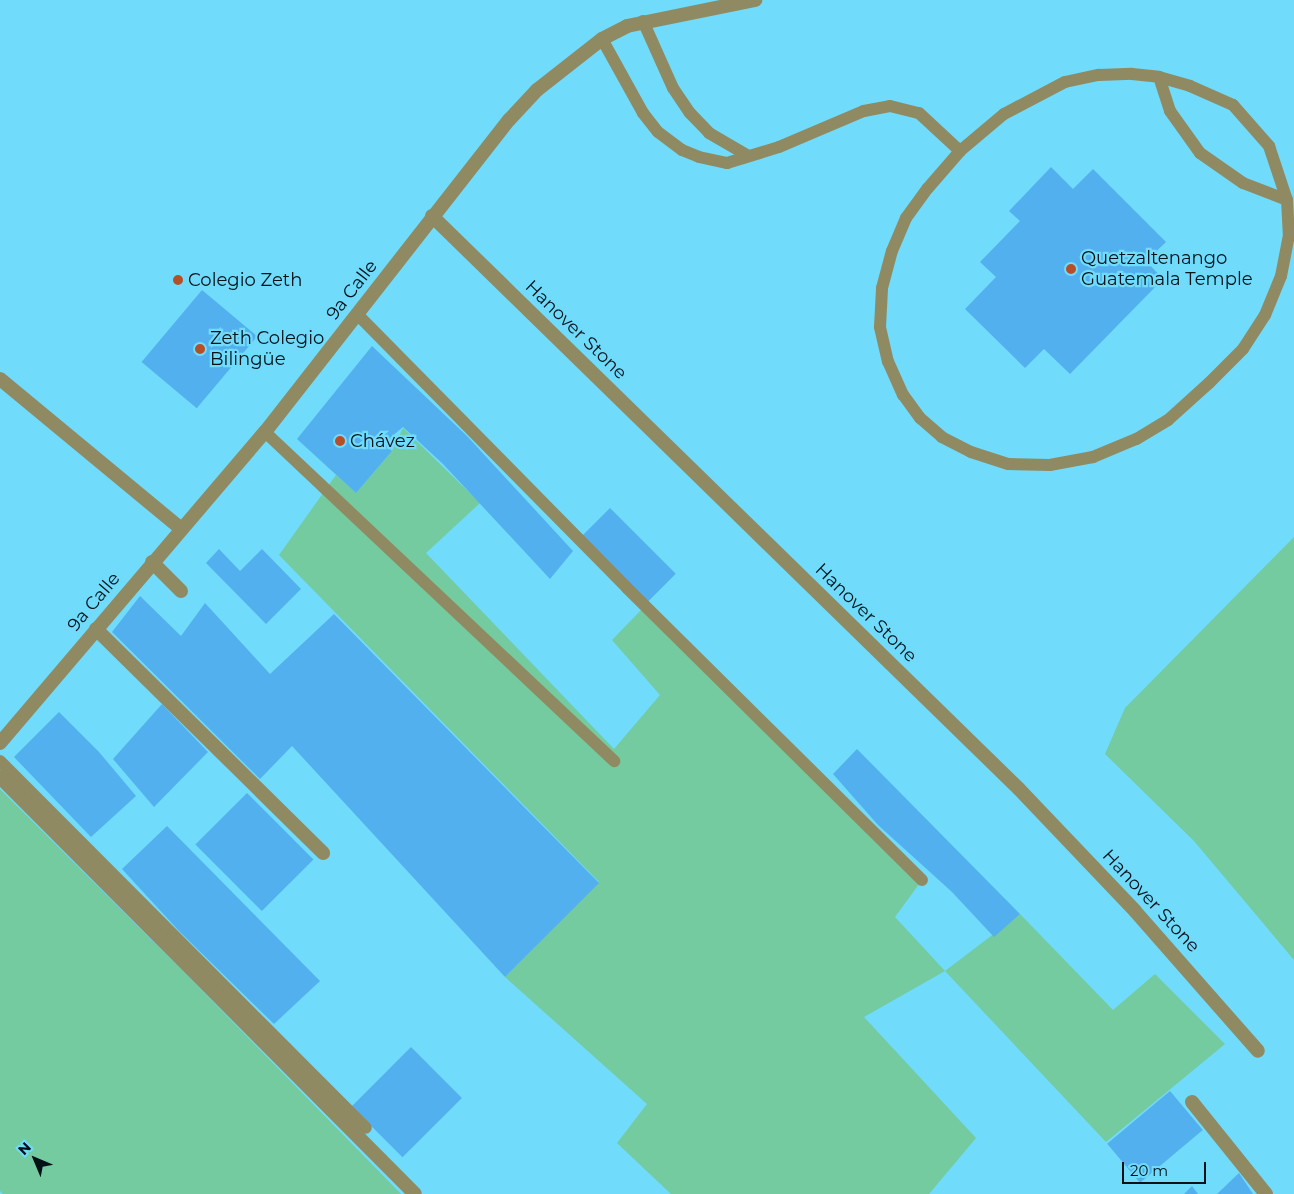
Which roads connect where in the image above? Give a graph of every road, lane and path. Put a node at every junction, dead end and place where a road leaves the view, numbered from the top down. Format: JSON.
{"nodes":[{"id":1,"x":755,"y":0,"type":"edge"},
{"id":2,"x":643,"y":21,"type":"junction"},
{"id":3,"x":602,"y":38,"type":"junction"},
{"id":4,"x":1159,"y":77,"type":"junction"},
{"id":5,"x":960,"y":151,"type":"junction"},
{"id":6,"x":747,"y":154,"type":"junction"},
{"id":7,"x":1287,"y":200,"type":"junction"},
{"id":8,"x":432,"y":216,"type":"junction"},
{"id":9,"x":1291,"y":220,"type":"edge"},
{"id":10,"x":357,"y":314,"type":"junction"},
{"id":11,"x":0,"y":379,"type":"edge"},
{"id":12,"x":264,"y":432,"type":"junction"},
{"id":13,"x":180,"y":528,"type":"junction"},
{"id":14,"x":152,"y":562,"type":"junction"},
{"id":15,"x":181,"y":591,"type":"dead end"},
{"id":16,"x":96,"y":628,"type":"junction"},
{"id":17,"x":0,"y":743,"type":"edge"},
{"id":18,"x":0,"y":761,"type":"edge"},
{"id":19,"x":614,"y":761,"type":"dead end"},
{"id":20,"x":0,"y":777,"type":"edge"},
{"id":21,"x":323,"y":853,"type":"dead end"},
{"id":22,"x":922,"y":880,"type":"dead end"},
{"id":23,"x":1258,"y":1051,"type":"dead end"},
{"id":24,"x":1192,"y":1102,"type":"dead end"},
{"id":25,"x":366,"y":1128,"type":"dead end"},
{"id":26,"x":415,"y":1194,"type":"edge"},
{"id":27,"x":1266,"y":1194,"type":"edge"}],
"edges":[{"from":1,"to":2,"type":"street","name":"9a Calle"},
{"from":2,"to":3,"type":"street","name":"9a Calle"},
{"from":2,"to":6,"type":"lane"},
{"from":3,"to":6,"type":"lane"},
{"from":3,"to":8,"type":"street","name":"9a Calle"},
{"from":4,"to":5,"type":"lane"},
{"from":4,"to":7,"type":"lane"},
{"from":4,"to":7,"type":"lane"},
{"from":5,"to":6,"type":"lane"},
{"from":5,"to":9,"type":"lane"},
{"from":7,"to":9,"type":"lane"},
{"from":8,"to":10,"type":"street","name":"9a Calle"},
{"from":8,"to":23,"type":"street","name":"Hanover Stone"},
{"from":10,"to":12,"type":"street","name":"9a Calle"},
{"from":10,"to":22,"type":"lane"},
{"from":11,"to":13,"type":"street"},
{"from":12,"to":13,"type":"street","name":"9a Calle"},
{"from":12,"to":19,"type":"lane"},
{"from":13,"to":14,"type":"street","name":"9a Calle"},
{"from":14,"to":15,"type":"street"},
{"from":14,"to":16,"type":"street","name":"9a Calle"},
{"from":16,"to":17,"type":"street","name":"9a Calle"},
{"from":16,"to":21,"type":"street"},
{"from":18,"to":25,"type":"lane"},
{"from":20,"to":26,"type":"street"},
{"from":24,"to":27,"type":"street"}]}
